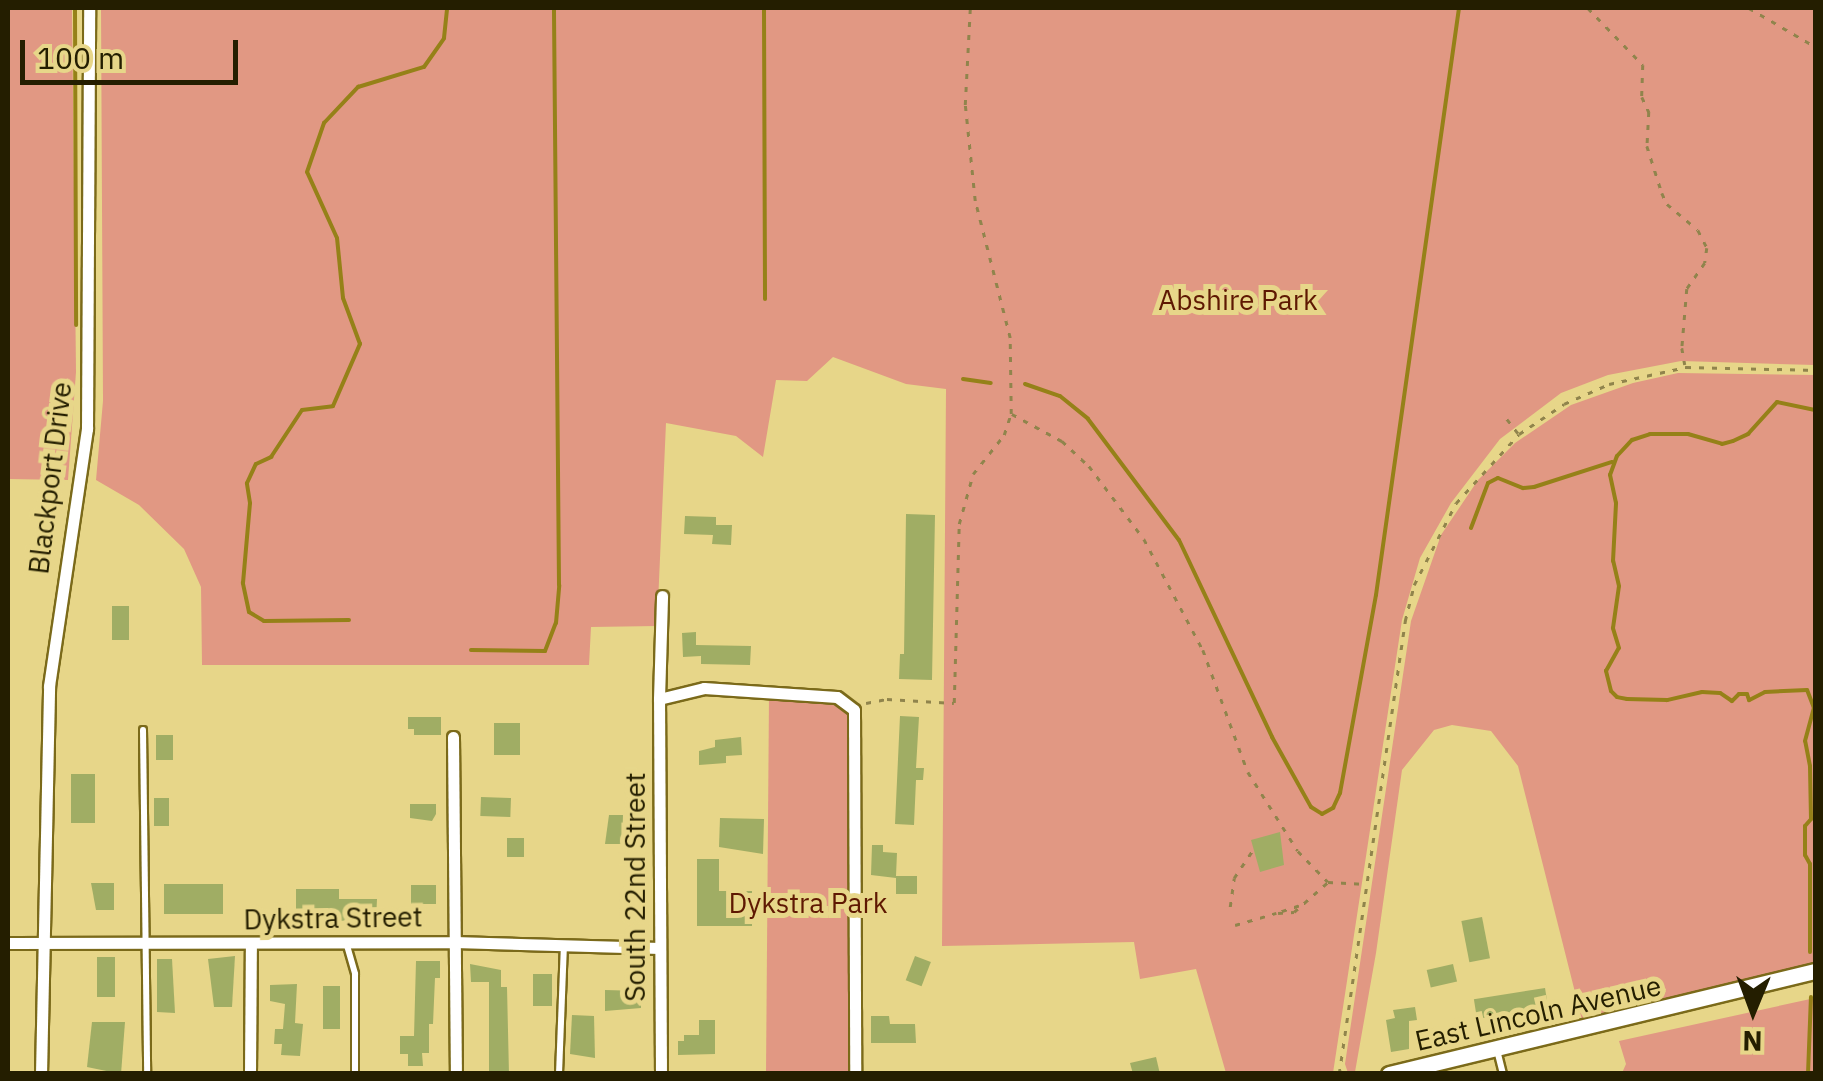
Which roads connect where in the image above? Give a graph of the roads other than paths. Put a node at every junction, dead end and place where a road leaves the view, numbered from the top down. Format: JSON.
{"nodes":[{"id":1,"x":89,"y":8,"type":"edge"},
{"id":2,"x":662,"y":596,"type":"dead end"},
{"id":3,"x":659,"y":699,"type":"junction"},
{"id":4,"x":142,"y":730,"type":"dead end"},
{"id":5,"x":453,"y":737,"type":"dead end"},
{"id":6,"x":346,"y":941,"type":"junction"},
{"id":7,"x":454,"y":942,"type":"junction"},
{"id":8,"x":8,"y":944,"type":"edge"},
{"id":9,"x":147,"y":944,"type":"junction"},
{"id":10,"x":251,"y":944,"type":"junction"},
{"id":11,"x":42,"y":945,"type":"junction"},
{"id":12,"x":564,"y":946,"type":"junction"},
{"id":13,"x":660,"y":948,"type":"junction"},
{"id":14,"x":1816,"y":971,"type":"edge"},
{"id":15,"x":1497,"y":1048,"type":"junction"},
{"id":16,"x":1397,"y":1073,"type":"edge"},
{"id":17,"x":41,"y":1074,"type":"edge"},
{"id":18,"x":146,"y":1074,"type":"edge"},
{"id":19,"x":250,"y":1074,"type":"edge"},
{"id":20,"x":356,"y":1074,"type":"edge"},
{"id":21,"x":456,"y":1074,"type":"edge"},
{"id":22,"x":559,"y":1074,"type":"edge"},
{"id":23,"x":661,"y":1074,"type":"edge"},
{"id":24,"x":855,"y":1074,"type":"edge"},
{"id":25,"x":1503,"y":1074,"type":"edge"}],
"edges":[{"from":1,"to":11,"type":"street","name":"Blackport Drive"},
{"from":2,"to":3,"type":"street","name":"South 22nd Street"},
{"from":3,"to":13,"type":"street","name":"South 22nd Street"},
{"from":3,"to":24,"type":"street"},
{"from":4,"to":9,"type":"lane"},
{"from":5,"to":7,"type":"street"},
{"from":6,"to":7,"type":"street","name":"Dykstra Street"},
{"from":6,"to":10,"type":"street","name":"Dykstra Street"},
{"from":6,"to":20,"type":"lane"},
{"from":7,"to":12,"type":"street","name":"Dykstra Street"},
{"from":7,"to":21,"type":"street"},
{"from":8,"to":11,"type":"street","name":"Dykstra Street"},
{"from":9,"to":10,"type":"street","name":"Dykstra Street"},
{"from":9,"to":11,"type":"street","name":"Dykstra Street"},
{"from":9,"to":18,"type":"lane"},
{"from":10,"to":19,"type":"street"},
{"from":11,"to":17,"type":"street","name":"Blackport Drive"},
{"from":12,"to":13,"type":"street","name":"Dykstra Street"},
{"from":12,"to":22,"type":"lane"},
{"from":13,"to":23,"type":"street","name":"South 22nd Street"},
{"from":14,"to":15,"type":"main road","name":"East Lincoln Avenue"},
{"from":15,"to":16,"type":"main road","name":"East Lincoln Avenue"},
{"from":15,"to":25,"type":"lane"}]}
